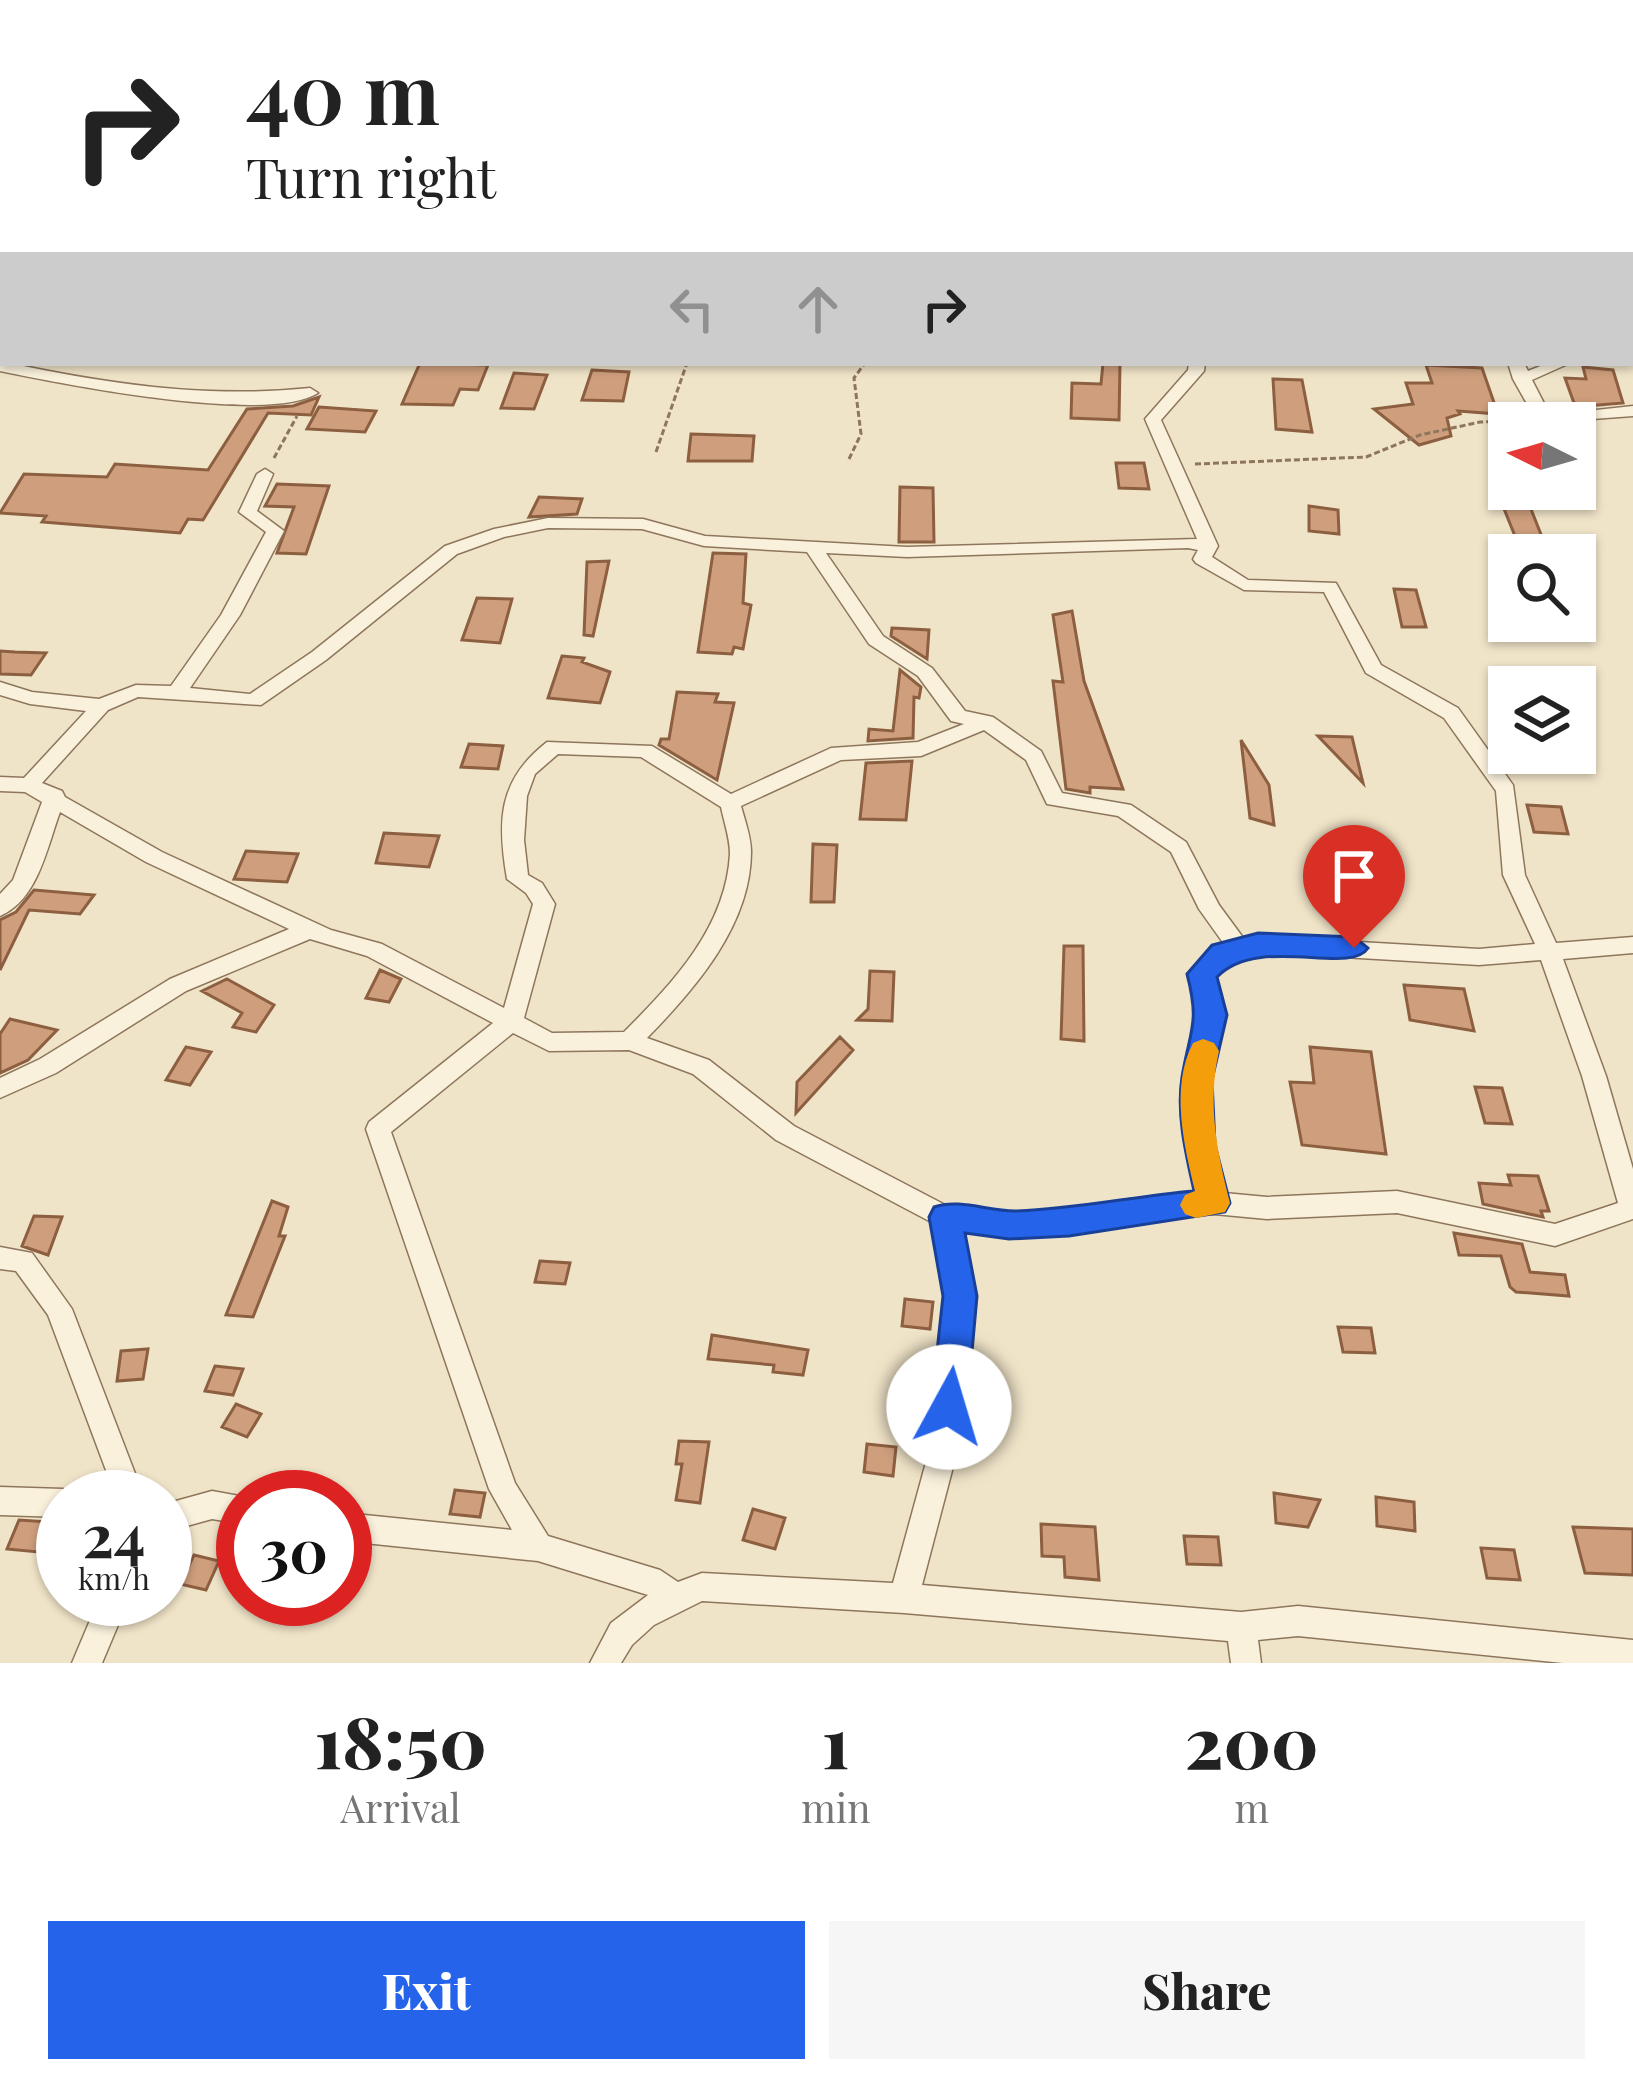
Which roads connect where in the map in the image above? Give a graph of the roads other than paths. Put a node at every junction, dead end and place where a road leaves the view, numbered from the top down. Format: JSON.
{"nodes":[{"id":1,"x":0,"y":366,"type":"edge"},
{"id":2,"x":1197,"y":366,"type":"edge"},
{"id":3,"x":1518,"y":371,"type":"edge"},
{"id":4,"x":310,"y":393,"type":"road end"},
{"id":5,"x":1633,"y":411,"type":"edge"},
{"id":6,"x":265,"y":474,"type":"road end"},
{"id":7,"x":1209,"y":546,"type":"junction"},
{"id":8,"x":814,"y":549,"type":"junction"},
{"id":9,"x":0,"y":688,"type":"edge"},
{"id":10,"x":176,"y":693,"type":"junction"},
{"id":11,"x":100,"y":706,"type":"junction"},
{"id":12,"x":986,"y":722,"type":"junction"},
{"id":13,"x":0,"y":784,"type":"edge"},
{"id":14,"x":29,"y":784,"type":"junction"},
{"id":15,"x":55,"y":796,"type":"junction"},
{"id":16,"x":730,"y":803,"type":"junction"},
{"id":17,"x":0,"y":908,"type":"edge"},
{"id":18,"x":311,"y":929,"type":"junction"},
{"id":19,"x":1633,"y":945,"type":"edge"},
{"id":20,"x":1238,"y":949,"type":"junction"},
{"id":21,"x":1549,"y":949,"type":"junction"},
{"id":22,"x":512,"y":1021,"type":"junction"},
{"id":23,"x":630,"y":1041,"type":"junction"},
{"id":24,"x":0,"y":1089,"type":"edge"},
{"id":25,"x":1214,"y":1203,"type":"junction"},
{"id":26,"x":1632,"y":1211,"type":"edge"},
{"id":27,"x":945,"y":1217,"type":"junction"},
{"id":28,"x":0,"y":1258,"type":"edge"},
{"id":29,"x":120,"y":1470,"type":"edge"},
{"id":30,"x":0,"y":1501,"type":"edge"},
{"id":31,"x":36,"y":1502,"type":"edge"},
{"id":32,"x":372,"y":1530,"type":"edge"},
{"id":33,"x":538,"y":1547,"type":"junction"},
{"id":34,"x":672,"y":1598,"type":"junction"},
{"id":35,"x":904,"y":1598,"type":"junction"},
{"id":36,"x":103,"y":1626,"type":"edge"},
{"id":37,"x":1241,"y":1627,"type":"junction"},
{"id":38,"x":1633,"y":1655,"type":"edge"},
{"id":39,"x":87,"y":1663,"type":"edge"},
{"id":40,"x":605,"y":1663,"type":"edge"},
{"id":41,"x":1246,"y":1663,"type":"edge"}],
"edges":[{"from":1,"to":4,"type":"street"},
{"from":2,"to":7,"type":"street"},
{"from":3,"to":5,"type":"street"},
{"from":6,"to":10,"type":"street"},
{"from":7,"to":8,"type":"street"},
{"from":7,"to":21,"type":"street"},
{"from":8,"to":10,"type":"street"},
{"from":8,"to":12,"type":"street"},
{"from":9,"to":11,"type":"street"},
{"from":10,"to":11,"type":"street"},
{"from":11,"to":14,"type":"street"},
{"from":12,"to":16,"type":"street"},
{"from":12,"to":20,"type":"street"},
{"from":13,"to":14,"type":"street"},
{"from":14,"to":15,"type":"street"},
{"from":15,"to":17,"type":"street"},
{"from":15,"to":18,"type":"street"},
{"from":16,"to":22,"type":"street"},
{"from":16,"to":23,"type":"street"},
{"from":18,"to":22,"type":"street"},
{"from":18,"to":24,"type":"street"},
{"from":19,"to":21,"type":"street"},
{"from":20,"to":21,"type":"street"},
{"from":20,"to":25,"type":"street"},
{"from":21,"to":26,"type":"street"},
{"from":22,"to":23,"type":"street"},
{"from":22,"to":33,"type":"street"},
{"from":23,"to":27,"type":"street"},
{"from":25,"to":26,"type":"street"},
{"from":25,"to":27,"type":"street"},
{"from":27,"to":35,"type":"street"},
{"from":28,"to":29,"type":"street"},
{"from":30,"to":31,"type":"street"},
{"from":32,"to":33,"type":"street"},
{"from":33,"to":34,"type":"street"},
{"from":34,"to":35,"type":"street"},
{"from":34,"to":40,"type":"street"},
{"from":35,"to":37,"type":"street"},
{"from":36,"to":39,"type":"street"},
{"from":37,"to":38,"type":"street"},
{"from":37,"to":41,"type":"street"}]}
